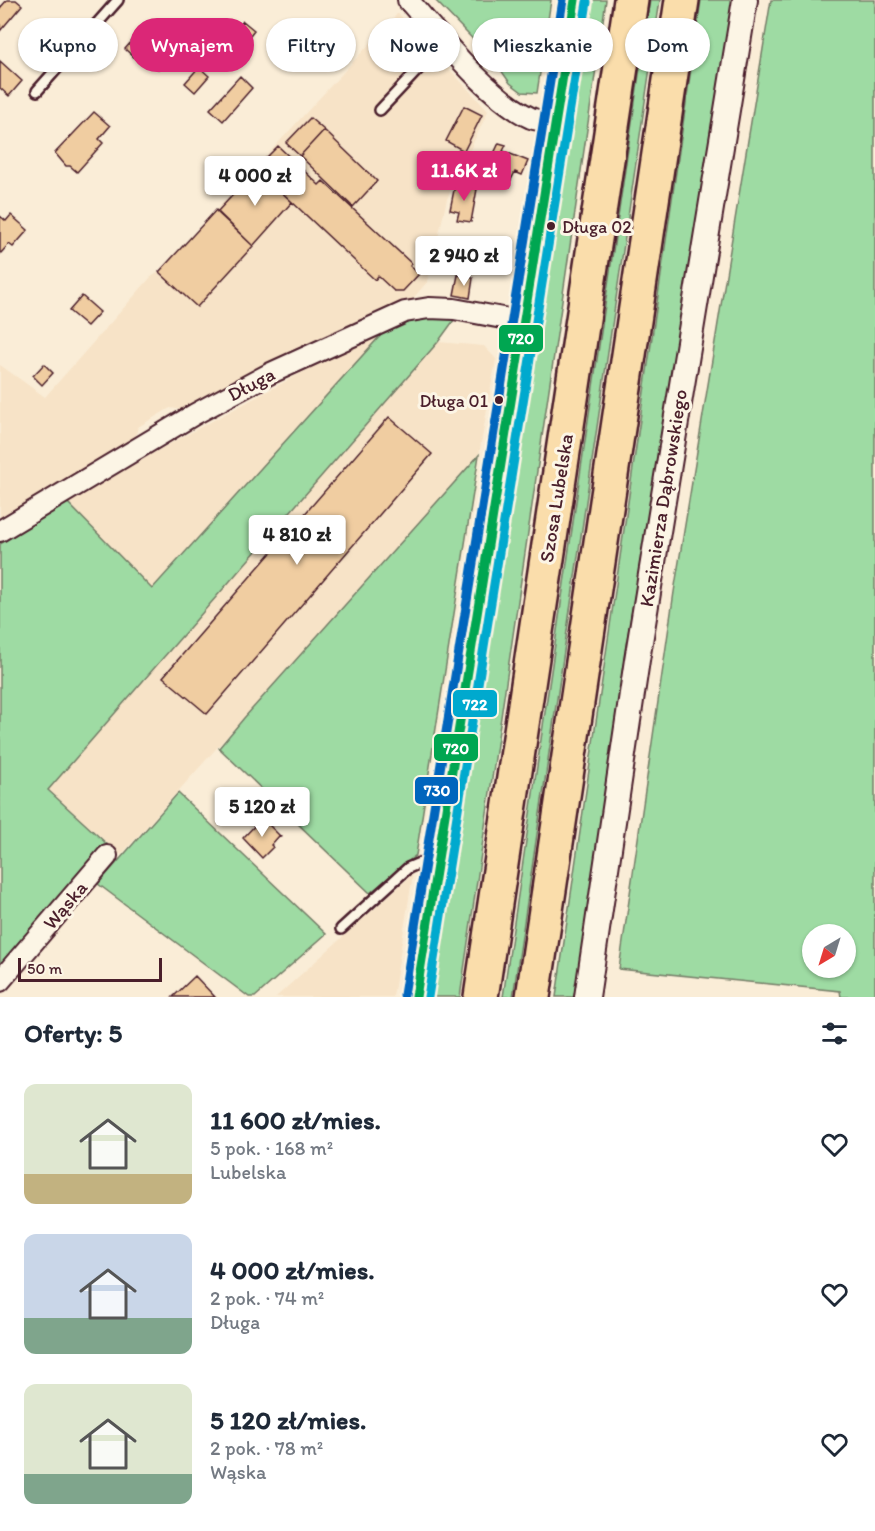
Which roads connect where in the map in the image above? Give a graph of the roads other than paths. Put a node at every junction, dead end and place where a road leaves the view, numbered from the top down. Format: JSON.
{"nodes":[{"id":1,"x":118,"y":0,"type":"edge"},
{"id":2,"x":408,"y":0,"type":"edge"},
{"id":3,"x":575,"y":0,"type":"edge"},
{"id":4,"x":631,"y":0,"type":"edge"},
{"id":5,"x":682,"y":0,"type":"edge"},
{"id":6,"x":745,"y":0,"type":"edge"},
{"id":7,"x":424,"y":18,"type":"edge"},
{"id":8,"x":460,"y":57,"type":"edge"},
{"id":9,"x":416,"y":72,"type":"edge"},
{"id":10,"x":37,"y":92,"type":"dead end"},
{"id":11,"x":380,"y":110,"type":"dead end"},
{"id":12,"x":554,"y":121,"type":"junction"},
{"id":13,"x":524,"y":322,"type":"junction"},
{"id":14,"x":0,"y":531,"type":"edge"},
{"id":15,"x":107,"y":855,"type":"dead end"},
{"id":16,"x":436,"y":862,"type":"junction"},
{"id":17,"x":341,"y":929,"type":"dead end"},
{"id":18,"x":0,"y":981,"type":"edge"},
{"id":19,"x":416,"y":997,"type":"edge"},
{"id":20,"x":481,"y":997,"type":"edge"},
{"id":21,"x":533,"y":997,"type":"edge"},
{"id":22,"x":587,"y":997,"type":"edge"}],
"edges":[{"from":1,"to":10,"type":"lane"},
{"from":2,"to":7,"type":"street"},
{"from":3,"to":12,"type":"street"},
{"from":4,"to":20,"type":"highway","name":"Szosa Lubelska"},
{"from":5,"to":21,"type":"highway"},
{"from":6,"to":22,"type":"street","name":"Kazimierza Dąbrowskiego"},
{"from":8,"to":12,"type":"street"},
{"from":9,"to":11,"type":"lane"},
{"from":12,"to":13,"type":"street"},
{"from":13,"to":14,"type":"street","name":"Długa"},
{"from":13,"to":16,"type":"street"},
{"from":15,"to":18,"type":"street","name":"Wąska"},
{"from":16,"to":17,"type":"lane"},
{"from":16,"to":19,"type":"street"}]}
